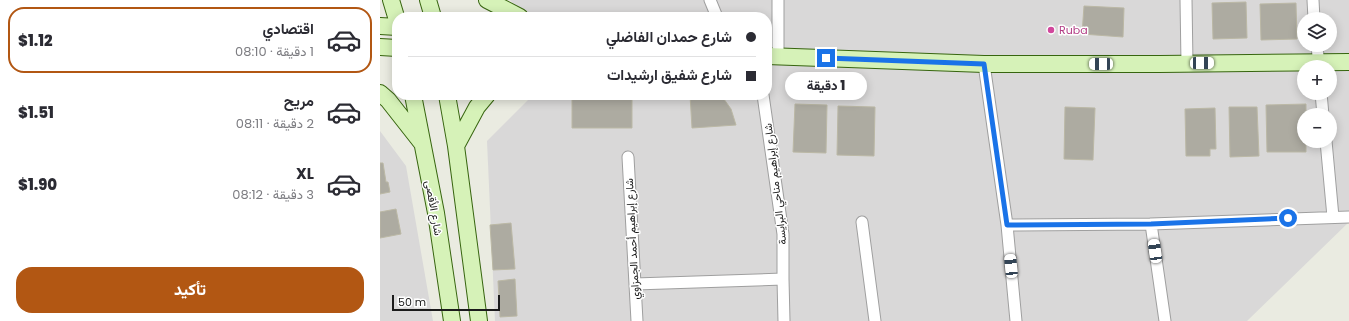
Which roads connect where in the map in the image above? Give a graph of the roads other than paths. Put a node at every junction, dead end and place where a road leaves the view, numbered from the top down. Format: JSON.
{"nodes":[{"id":1,"x":391,"y":0,"type":"edge"},
{"id":2,"x":428,"y":0,"type":"edge"},
{"id":3,"x":487,"y":0,"type":"edge"},
{"id":4,"x":710,"y":0,"type":"edge"},
{"id":5,"x":778,"y":0,"type":"edge"},
{"id":6,"x":1186,"y":0,"type":"edge"},
{"id":7,"x":1313,"y":0,"type":"edge"},
{"id":8,"x":395,"y":12,"type":"edge"},
{"id":9,"x":432,"y":12,"type":"edge"},
{"id":10,"x":510,"y":12,"type":"edge"},
{"id":11,"x":715,"y":12,"type":"edge"},
{"id":12,"x":1314,"y":12,"type":"edge"},
{"id":13,"x":380,"y":26,"type":"edge"},
{"id":14,"x":392,"y":27,"type":"edge"},
{"id":15,"x":380,"y":48,"type":"edge"},
{"id":16,"x":392,"y":48,"type":"edge"},
{"id":17,"x":773,"y":56,"type":"edge"},
{"id":18,"x":1349,"y":62,"type":"edge"},
{"id":19,"x":1187,"y":63,"type":"junction"},
{"id":20,"x":1337,"y":63,"type":"edge"},
{"id":21,"x":984,"y":64,"type":"junction"},
{"id":22,"x":1297,"y":64,"type":"edge"},
{"id":23,"x":380,"y":93,"type":"edge"},
{"id":24,"x":414,"y":100,"type":"edge"},
{"id":25,"x":448,"y":100,"type":"edge"},
{"id":26,"x":483,"y":100,"type":"edge"},
{"id":27,"x":765,"y":100,"type":"edge"},
{"id":28,"x":423,"y":146,"type":"junction"},
{"id":29,"x":456,"y":146,"type":"junction"},
{"id":30,"x":1327,"y":148,"type":"edge"},
{"id":31,"x":628,"y":157,"type":"dead end"},
{"id":32,"x":1333,"y":217,"type":"junction"},
{"id":33,"x":1349,"y":217,"type":"edge"},
{"id":34,"x":862,"y":222,"type":"dead end"},
{"id":35,"x":1151,"y":224,"type":"junction"},
{"id":36,"x":1007,"y":225,"type":"junction"},
{"id":37,"x":782,"y":279,"type":"junction"},
{"id":38,"x":635,"y":284,"type":"junction"},
{"id":39,"x":452,"y":321,"type":"edge"},
{"id":40,"x":479,"y":321,"type":"edge"},
{"id":41,"x":637,"y":321,"type":"edge"},
{"id":42,"x":784,"y":321,"type":"edge"},
{"id":43,"x":875,"y":321,"type":"edge"},
{"id":44,"x":1016,"y":321,"type":"edge"},
{"id":45,"x":1165,"y":321,"type":"edge"}],
"edges":[{"from":1,"to":8,"type":"main road"},
{"from":2,"to":9,"type":"main road"},
{"from":3,"to":10,"type":"main road"},
{"from":4,"to":11,"type":"street"},
{"from":5,"to":17,"type":"street"},
{"from":6,"to":19,"type":"street"},
{"from":7,"to":12,"type":"street"},
{"from":13,"to":14,"type":"main road"},
{"from":15,"to":16,"type":"main road"},
{"from":17,"to":21,"type":"main road"},
{"from":18,"to":20,"type":"main road"},
{"from":19,"to":21,"type":"main road"},
{"from":19,"to":22,"type":"main road"},
{"from":21,"to":36,"type":"street"},
{"from":23,"to":28,"type":"main road"},
{"from":24,"to":28,"type":"main road","name":"شارع الأقصى"},
{"from":25,"to":29,"type":"main road"},
{"from":26,"to":29,"type":"main road"},
{"from":27,"to":37,"type":"street","name":"شارع إبراهيم مناحي البرايسة"},
{"from":28,"to":39,"type":"main road","name":"شارع الأقصى"},
{"from":29,"to":40,"type":"main road"},
{"from":30,"to":32,"type":"street"},
{"from":31,"to":38,"type":"street","name":"شارع إبراهيم أحمد الجمزاوي"},
{"from":32,"to":33,"type":"street"},
{"from":32,"to":35,"type":"street"},
{"from":34,"to":43,"type":"street"},
{"from":35,"to":36,"type":"street"},
{"from":35,"to":45,"type":"street"},
{"from":36,"to":44,"type":"street"},
{"from":37,"to":38,"type":"street"},
{"from":37,"to":42,"type":"street","name":"شارع إبراهيم مناحي البرايسة"},
{"from":38,"to":41,"type":"street","name":"شارع إبراهيم أحمد الجمزاوي"}]}
